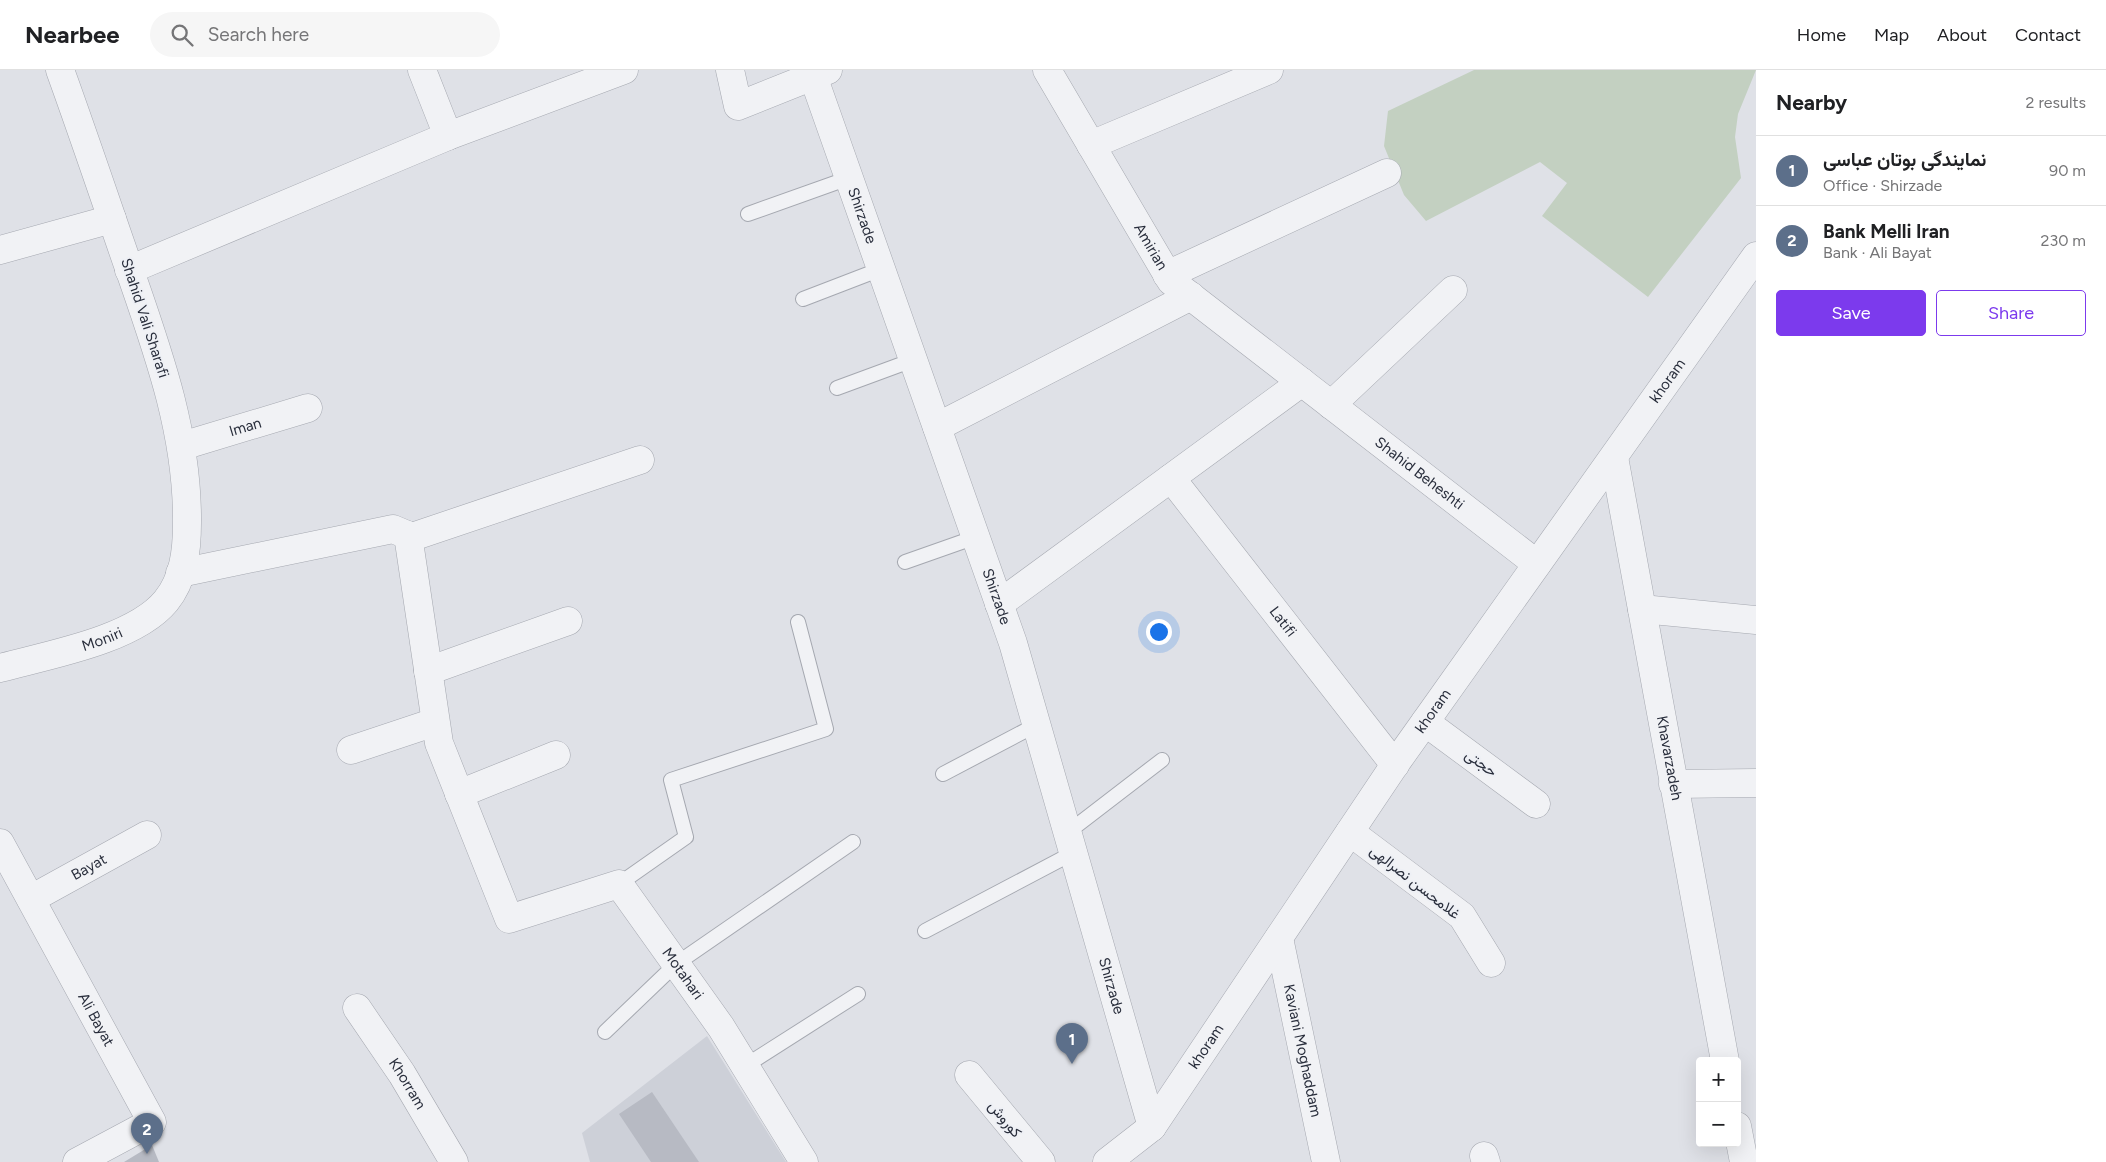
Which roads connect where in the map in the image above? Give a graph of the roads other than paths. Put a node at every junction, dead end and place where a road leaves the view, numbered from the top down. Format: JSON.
{"nodes":[{"id":1,"x":60,"y":70,"type":"edge"},
{"id":2,"x":422,"y":70,"type":"edge"},
{"id":3,"x":624,"y":70,"type":"edge"},
{"id":4,"x":730,"y":70,"type":"edge"},
{"id":5,"x":1047,"y":70,"type":"edge"},
{"id":6,"x":1269,"y":70,"type":"edge"},
{"id":7,"x":821,"y":73,"type":"edge"},
{"id":8,"x":448,"y":136,"type":"junction"},
{"id":9,"x":1091,"y":145,"type":"junction"},
{"id":10,"x":1387,"y":173,"type":"dead end"},
{"id":11,"x":849,"y":178,"type":"junction"},
{"id":12,"x":748,"y":214,"type":"dead end"},
{"id":13,"x":112,"y":218,"type":"junction"},
{"id":14,"x":0,"y":250,"type":"edge"},
{"id":15,"x":1756,"y":256,"type":"edge"},
{"id":16,"x":881,"y":269,"type":"junction"},
{"id":17,"x":130,"y":270,"type":"junction"},
{"id":18,"x":1167,"y":275,"type":"junction"},
{"id":19,"x":1453,"y":290,"type":"dead end"},
{"id":20,"x":1191,"y":296,"type":"junction"},
{"id":21,"x":803,"y":299,"type":"dead end"},
{"id":22,"x":913,"y":360,"type":"junction"},
{"id":23,"x":1302,"y":382,"type":"junction"},
{"id":24,"x":837,"y":388,"type":"dead end"},
{"id":25,"x":1331,"y":405,"type":"junction"},
{"id":26,"x":308,"y":408,"type":"dead end"},
{"id":27,"x":937,"y":427,"type":"junction"},
{"id":28,"x":182,"y":446,"type":"junction"},
{"id":29,"x":1614,"y":457,"type":"junction"},
{"id":30,"x":640,"y":460,"type":"dead end"},
{"id":31,"x":1171,"y":478,"type":"junction"},
{"id":32,"x":408,"y":536,"type":"junction"},
{"id":33,"x":976,"y":537,"type":"junction"},
{"id":34,"x":905,"y":562,"type":"dead end"},
{"id":35,"x":1538,"y":564,"type":"junction"},
{"id":36,"x":180,"y":573,"type":"junction"},
{"id":37,"x":999,"y":604,"type":"junction"},
{"id":38,"x":1642,"y":610,"type":"junction"},
{"id":39,"x":1756,"y":620,"type":"edge"},
{"id":40,"x":568,"y":621,"type":"dead end"},
{"id":41,"x":798,"y":622,"type":"dead end"},
{"id":42,"x":0,"y":668,"type":"edge"},
{"id":43,"x":428,"y":670,"type":"junction"},
{"id":44,"x":435,"y":722,"type":"junction"},
{"id":45,"x":1425,"y":722,"type":"junction"},
{"id":46,"x":1036,"y":725,"type":"junction"},
{"id":47,"x":351,"y":750,"type":"dead end"},
{"id":48,"x":556,"y":755,"type":"dead end"},
{"id":49,"x":1162,"y":760,"type":"dead end"},
{"id":50,"x":1395,"y":765,"type":"junction"},
{"id":51,"x":943,"y":774,"type":"dead end"},
{"id":52,"x":1756,"y":783,"type":"edge"},
{"id":53,"x":1673,"y":784,"type":"junction"},
{"id":54,"x":459,"y":794,"type":"junction"},
{"id":55,"x":1536,"y":804,"type":"dead end"},
{"id":56,"x":1350,"y":832,"type":"junction"},
{"id":57,"x":147,"y":835,"type":"dead end"},
{"id":58,"x":0,"y":842,"type":"edge"},
{"id":59,"x":853,"y":842,"type":"dead end"},
{"id":60,"x":1070,"y":843,"type":"junction"},
{"id":61,"x":619,"y":884,"type":"junction"},
{"id":62,"x":31,"y":899,"type":"junction"},
{"id":63,"x":925,"y":931,"type":"dead end"},
{"id":64,"x":1279,"y":938,"type":"junction"},
{"id":65,"x":676,"y":964,"type":"junction"},
{"id":66,"x":1491,"y":964,"type":"dead end"},
{"id":67,"x":858,"y":994,"type":"dead end"},
{"id":68,"x":357,"y":1008,"type":"dead end"},
{"id":69,"x":605,"y":1032,"type":"dead end"},
{"id":70,"x":1724,"y":1057,"type":"edge"},
{"id":71,"x":745,"y":1066,"type":"junction"},
{"id":72,"x":969,"y":1075,"type":"dead end"},
{"id":73,"x":1152,"y":1127,"type":"junction"},
{"id":74,"x":1741,"y":1147,"type":"edge"},
{"id":75,"x":77,"y":1162,"type":"edge"},
{"id":76,"x":454,"y":1162,"type":"edge"},
{"id":77,"x":804,"y":1162,"type":"edge"},
{"id":78,"x":1041,"y":1162,"type":"edge"},
{"id":79,"x":1107,"y":1162,"type":"edge"},
{"id":80,"x":1326,"y":1162,"type":"edge"},
{"id":81,"x":1744,"y":1162,"type":"edge"}],
"edges":[{"from":1,"to":13,"type":"street","name":"Shahid Vali Sharafi"},
{"from":2,"to":8,"type":"street"},
{"from":3,"to":8,"type":"street"},
{"from":4,"to":7,"type":"street"},
{"from":5,"to":9,"type":"street","name":"Amirian"},
{"from":6,"to":9,"type":"street"},
{"from":7,"to":11,"type":"street","name":"Shirzade"},
{"from":8,"to":17,"type":"street"},
{"from":9,"to":18,"type":"street","name":"Amirian"},
{"from":10,"to":18,"type":"street"},
{"from":11,"to":12,"type":"lane"},
{"from":11,"to":16,"type":"street","name":"Shirzade"},
{"from":13,"to":14,"type":"street"},
{"from":13,"to":17,"type":"street","name":"Shahid Vali Sharafi"},
{"from":15,"to":29,"type":"street","name":"khoram"},
{"from":16,"to":21,"type":"lane"},
{"from":16,"to":22,"type":"street","name":"Shirzade"},
{"from":17,"to":28,"type":"street","name":"Shahid Vali Sharafi"},
{"from":18,"to":20,"type":"street","name":"Amirian"},
{"from":19,"to":25,"type":"street"},
{"from":20,"to":23,"type":"street","name":"Amirian"},
{"from":20,"to":27,"type":"street"},
{"from":22,"to":24,"type":"lane"},
{"from":22,"to":27,"type":"street","name":"Shirzade"},
{"from":23,"to":25,"type":"street","name":"Shahid Beheshti"},
{"from":23,"to":31,"type":"street"},
{"from":25,"to":35,"type":"street","name":"Shahid Beheshti"},
{"from":26,"to":28,"type":"street","name":"Iman"},
{"from":27,"to":33,"type":"street","name":"Shirzade"},
{"from":28,"to":36,"type":"street","name":"Shahid Vali Sharafi"},
{"from":29,"to":35,"type":"street","name":"khoram"},
{"from":29,"to":38,"type":"street","name":"Khavarzadeh"},
{"from":30,"to":32,"type":"street"},
{"from":31,"to":37,"type":"street"},
{"from":31,"to":50,"type":"street","name":"Latifi"},
{"from":32,"to":36,"type":"street"},
{"from":32,"to":43,"type":"street"},
{"from":33,"to":34,"type":"lane"},
{"from":33,"to":37,"type":"street","name":"Shirzade"},
{"from":35,"to":45,"type":"street","name":"khoram"},
{"from":36,"to":42,"type":"street","name":"Moniri"},
{"from":37,"to":46,"type":"street","name":"Shirzade"},
{"from":38,"to":39,"type":"street"},
{"from":38,"to":53,"type":"street","name":"Khavarzadeh"},
{"from":40,"to":43,"type":"street"},
{"from":41,"to":61,"type":"lane"},
{"from":43,"to":44,"type":"street"},
{"from":44,"to":47,"type":"street"},
{"from":44,"to":54,"type":"street"},
{"from":45,"to":50,"type":"street","name":"khoram"},
{"from":45,"to":55,"type":"street","name":"حجتی"},
{"from":46,"to":51,"type":"lane"},
{"from":46,"to":60,"type":"street","name":"Shirzade"},
{"from":48,"to":54,"type":"street"},
{"from":49,"to":60,"type":"lane"},
{"from":50,"to":56,"type":"street","name":"khoram"},
{"from":52,"to":53,"type":"street"},
{"from":53,"to":70,"type":"street","name":"Khavarzadeh"},
{"from":54,"to":61,"type":"street"},
{"from":56,"to":64,"type":"street","name":"khoram"},
{"from":56,"to":66,"type":"street","name":"غلامحسن نصرالهی"},
{"from":57,"to":62,"type":"street","name":"Bayat"},
{"from":58,"to":62,"type":"street","name":"Ali Bayat"},
{"from":59,"to":65,"type":"lane"},
{"from":60,"to":63,"type":"lane"},
{"from":60,"to":73,"type":"street","name":"Shirzade"},
{"from":61,"to":65,"type":"street","name":"Motahari"},
{"from":62,"to":75,"type":"street","name":"Ali Bayat"},
{"from":64,"to":73,"type":"street","name":"khoram"},
{"from":64,"to":80,"type":"street","name":"Kaviani Moghaddam"},
{"from":65,"to":69,"type":"lane"},
{"from":65,"to":71,"type":"street","name":"Motahari"},
{"from":67,"to":71,"type":"lane"},
{"from":68,"to":76,"type":"street","name":"Khorram"},
{"from":71,"to":77,"type":"street","name":"Motahari"},
{"from":72,"to":78,"type":"street","name":"کوروش"},
{"from":73,"to":79,"type":"street","name":"khoram"},
{"from":74,"to":81,"type":"street"}]}
